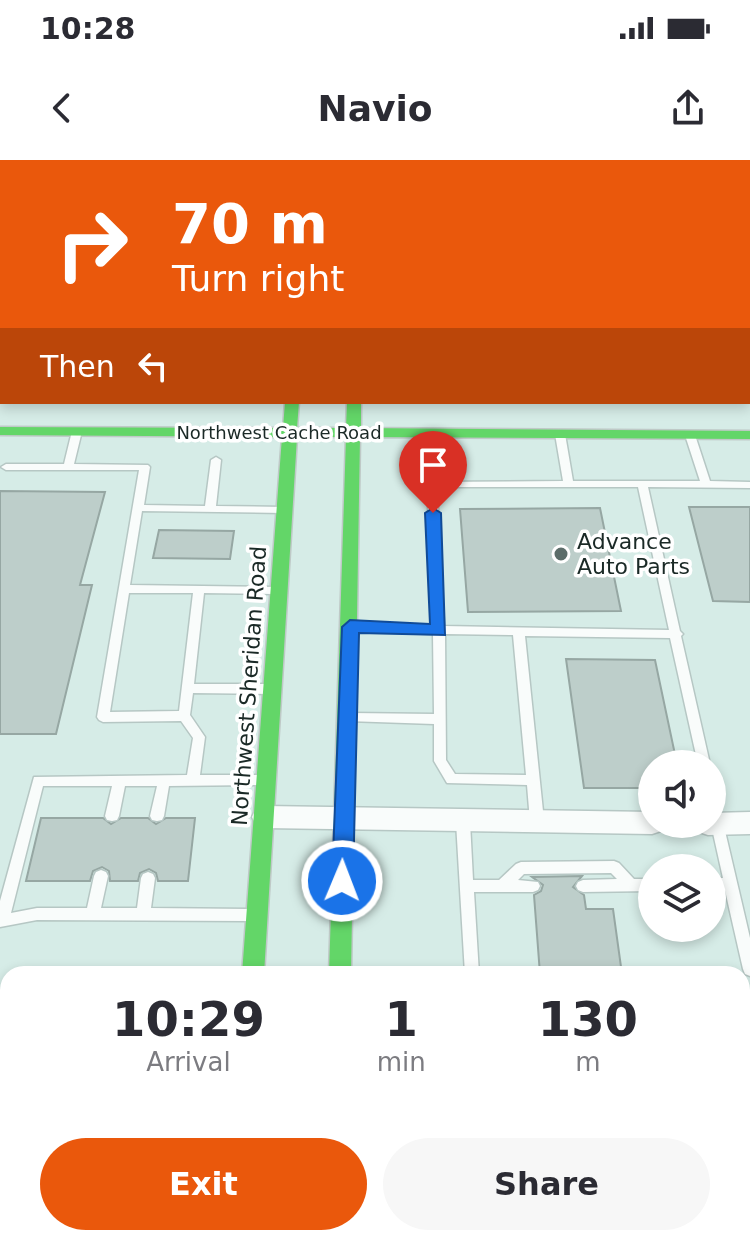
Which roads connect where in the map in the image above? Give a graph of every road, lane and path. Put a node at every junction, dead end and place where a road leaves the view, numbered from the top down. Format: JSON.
{"nodes":[{"id":1,"x":292,"y":404,"type":"edge"},
{"id":2,"x":354,"y":404,"type":"edge"},
{"id":3,"x":0,"y":431,"type":"edge"},
{"id":4,"x":77,"y":431,"type":"junction"},
{"id":5,"x":290,"y":432,"type":"junction"},
{"id":6,"x":353,"y":433,"type":"junction"},
{"id":7,"x":560,"y":434,"type":"junction"},
{"id":8,"x":690,"y":435,"type":"junction"},
{"id":9,"x":750,"y":435,"type":"edge"},
{"id":10,"x":216,"y":460,"type":"dead end"},
{"id":11,"x":6,"y":467,"type":"dead end"},
{"id":12,"x":68,"y":467,"type":"junction"},
{"id":13,"x":569,"y":484,"type":"junction"},
{"id":14,"x":642,"y":484,"type":"junction"},
{"id":15,"x":706,"y":484,"type":"junction"},
{"id":16,"x":750,"y":485,"type":"edge"},
{"id":17,"x":138,"y":508,"type":"junction"},
{"id":18,"x":210,"y":509,"type":"junction"},
{"id":19,"x":285,"y":510,"type":"junction"},
{"id":20,"x":124,"y":589,"type":"junction"},
{"id":21,"x":199,"y":590,"type":"junction"},
{"id":22,"x":279,"y":590,"type":"junction"},
{"id":23,"x":350,"y":627,"type":"junction"},
{"id":24,"x":439,"y":630,"type":"junction"},
{"id":25,"x":519,"y":634,"type":"junction"},
{"id":26,"x":677,"y":634,"type":"junction"},
{"id":27,"x":188,"y":688,"type":"junction"},
{"id":28,"x":272,"y":689,"type":"junction"},
{"id":29,"x":184,"y":716,"type":"junction"},
{"id":30,"x":347,"y":717,"type":"junction"},
{"id":31,"x":439,"y":719,"type":"junction"},
{"id":32,"x":701,"y":750,"type":"edge"},
{"id":33,"x":120,"y":780,"type":"junction"},
{"id":34,"x":164,"y":780,"type":"junction"},
{"id":35,"x":193,"y":780,"type":"junction"},
{"id":36,"x":267,"y":780,"type":"junction"},
{"id":37,"x":533,"y":780,"type":"junction"},
{"id":38,"x":112,"y":816,"type":"dead end"},
{"id":39,"x":157,"y":816,"type":"dead end"},
{"id":40,"x":265,"y":817,"type":"junction"},
{"id":41,"x":344,"y":819,"type":"junction"},
{"id":42,"x":726,"y":819,"type":"edge"},
{"id":43,"x":537,"y":821,"type":"junction"},
{"id":44,"x":463,"y":822,"type":"junction"},
{"id":45,"x":638,"y":823,"type":"edge"},
{"id":46,"x":750,"y":823,"type":"edge"},
{"id":47,"x":718,"y":838,"type":"edge"},
{"id":48,"x":101,"y":876,"type":"dead end"},
{"id":49,"x":148,"y":878,"type":"dead end"},
{"id":50,"x":726,"y":884,"type":"edge"},
{"id":51,"x":730,"y":884,"type":"junction"},
{"id":52,"x":503,"y":885,"type":"junction"},
{"id":53,"x":631,"y":885,"type":"junction"},
{"id":54,"x":638,"y":885,"type":"edge"},
{"id":55,"x":466,"y":886,"type":"junction"},
{"id":56,"x":533,"y":886,"type":"dead end"},
{"id":57,"x":583,"y":886,"type":"dead end"},
{"id":58,"x":93,"y":914,"type":"junction"},
{"id":59,"x":143,"y":914,"type":"junction"},
{"id":60,"x":258,"y":915,"type":"junction"},
{"id":61,"x":1,"y":921,"type":"edge"},
{"id":62,"x":254,"y":966,"type":"edge"},
{"id":63,"x":340,"y":966,"type":"edge"},
{"id":64,"x":471,"y":966,"type":"edge"},
{"id":65,"x":749,"y":966,"type":"edge"}],
"edges":[{"from":1,"to":5,"type":"main road","name":"Northwest Sheridan Road"},
{"from":2,"to":6,"type":"main road"},
{"from":3,"to":4,"type":"main road","name":"Northwest Cache Road"},
{"from":4,"to":5,"type":"main road","name":"Northwest Cache Road"},
{"from":4,"to":12,"type":"lane"},
{"from":5,"to":6,"type":"main road","name":"Northwest Cache Road"},
{"from":5,"to":19,"type":"main road","name":"Northwest Sheridan Road"},
{"from":6,"to":7,"type":"main road","name":"Northwest Cache Road"},
{"from":6,"to":23,"type":"main road"},
{"from":7,"to":8,"type":"main road","name":"Northwest Cache Road"},
{"from":7,"to":13,"type":"lane"},
{"from":8,"to":9,"type":"main road","name":"Northwest Cache Road"},
{"from":8,"to":15,"type":"lane"},
{"from":10,"to":18,"type":"lane"},
{"from":11,"to":12,"type":"lane"},
{"from":12,"to":17,"type":"lane"},
{"from":13,"to":14,"type":"lane"},
{"from":13,"to":24,"type":"lane"},
{"from":14,"to":15,"type":"lane"},
{"from":14,"to":26,"type":"lane"},
{"from":15,"to":16,"type":"lane"},
{"from":17,"to":18,"type":"lane"},
{"from":17,"to":20,"type":"lane"},
{"from":18,"to":19,"type":"lane"},
{"from":19,"to":22,"type":"main road","name":"Northwest Sheridan Road"},
{"from":20,"to":21,"type":"lane"},
{"from":20,"to":29,"type":"lane"},
{"from":21,"to":22,"type":"lane"},
{"from":21,"to":27,"type":"lane"},
{"from":22,"to":28,"type":"main road","name":"Northwest Sheridan Road"},
{"from":23,"to":24,"type":"lane"},
{"from":23,"to":30,"type":"main road"},
{"from":24,"to":25,"type":"lane"},
{"from":24,"to":31,"type":"lane"},
{"from":25,"to":26,"type":"lane"},
{"from":25,"to":37,"type":"lane"},
{"from":26,"to":32,"type":"lane"},
{"from":27,"to":28,"type":"lane"},
{"from":27,"to":29,"type":"lane"},
{"from":28,"to":36,"type":"main road","name":"Northwest Sheridan Road"},
{"from":29,"to":35,"type":"lane"},
{"from":30,"to":31,"type":"lane"},
{"from":30,"to":41,"type":"main road"},
{"from":31,"to":37,"type":"lane"},
{"from":33,"to":34,"type":"lane"},
{"from":33,"to":38,"type":"lane"},
{"from":33,"to":61,"type":"lane"},
{"from":34,"to":35,"type":"lane"},
{"from":34,"to":39,"type":"lane"},
{"from":35,"to":36,"type":"lane"},
{"from":36,"to":40,"type":"main road","name":"Northwest Sheridan Road"},
{"from":37,"to":43,"type":"lane"},
{"from":40,"to":41,"type":"street"},
{"from":40,"to":60,"type":"main road","name":"Northwest Sheridan Road"},
{"from":41,"to":44,"type":"street"},
{"from":41,"to":63,"type":"main road"},
{"from":42,"to":46,"type":"street"},
{"from":43,"to":44,"type":"street"},
{"from":43,"to":45,"type":"street"},
{"from":44,"to":55,"type":"lane"},
{"from":47,"to":51,"type":"lane"},
{"from":48,"to":58,"type":"lane"},
{"from":49,"to":59,"type":"lane"},
{"from":50,"to":51,"type":"lane"},
{"from":51,"to":65,"type":"lane"},
{"from":52,"to":53,"type":"lane"},
{"from":52,"to":55,"type":"lane"},
{"from":52,"to":56,"type":"lane"},
{"from":53,"to":54,"type":"lane"},
{"from":53,"to":57,"type":"lane"},
{"from":55,"to":64,"type":"lane"},
{"from":58,"to":59,"type":"lane"},
{"from":58,"to":61,"type":"lane"},
{"from":59,"to":60,"type":"lane"},
{"from":60,"to":62,"type":"main road","name":"Northwest Sheridan Road"}]}
